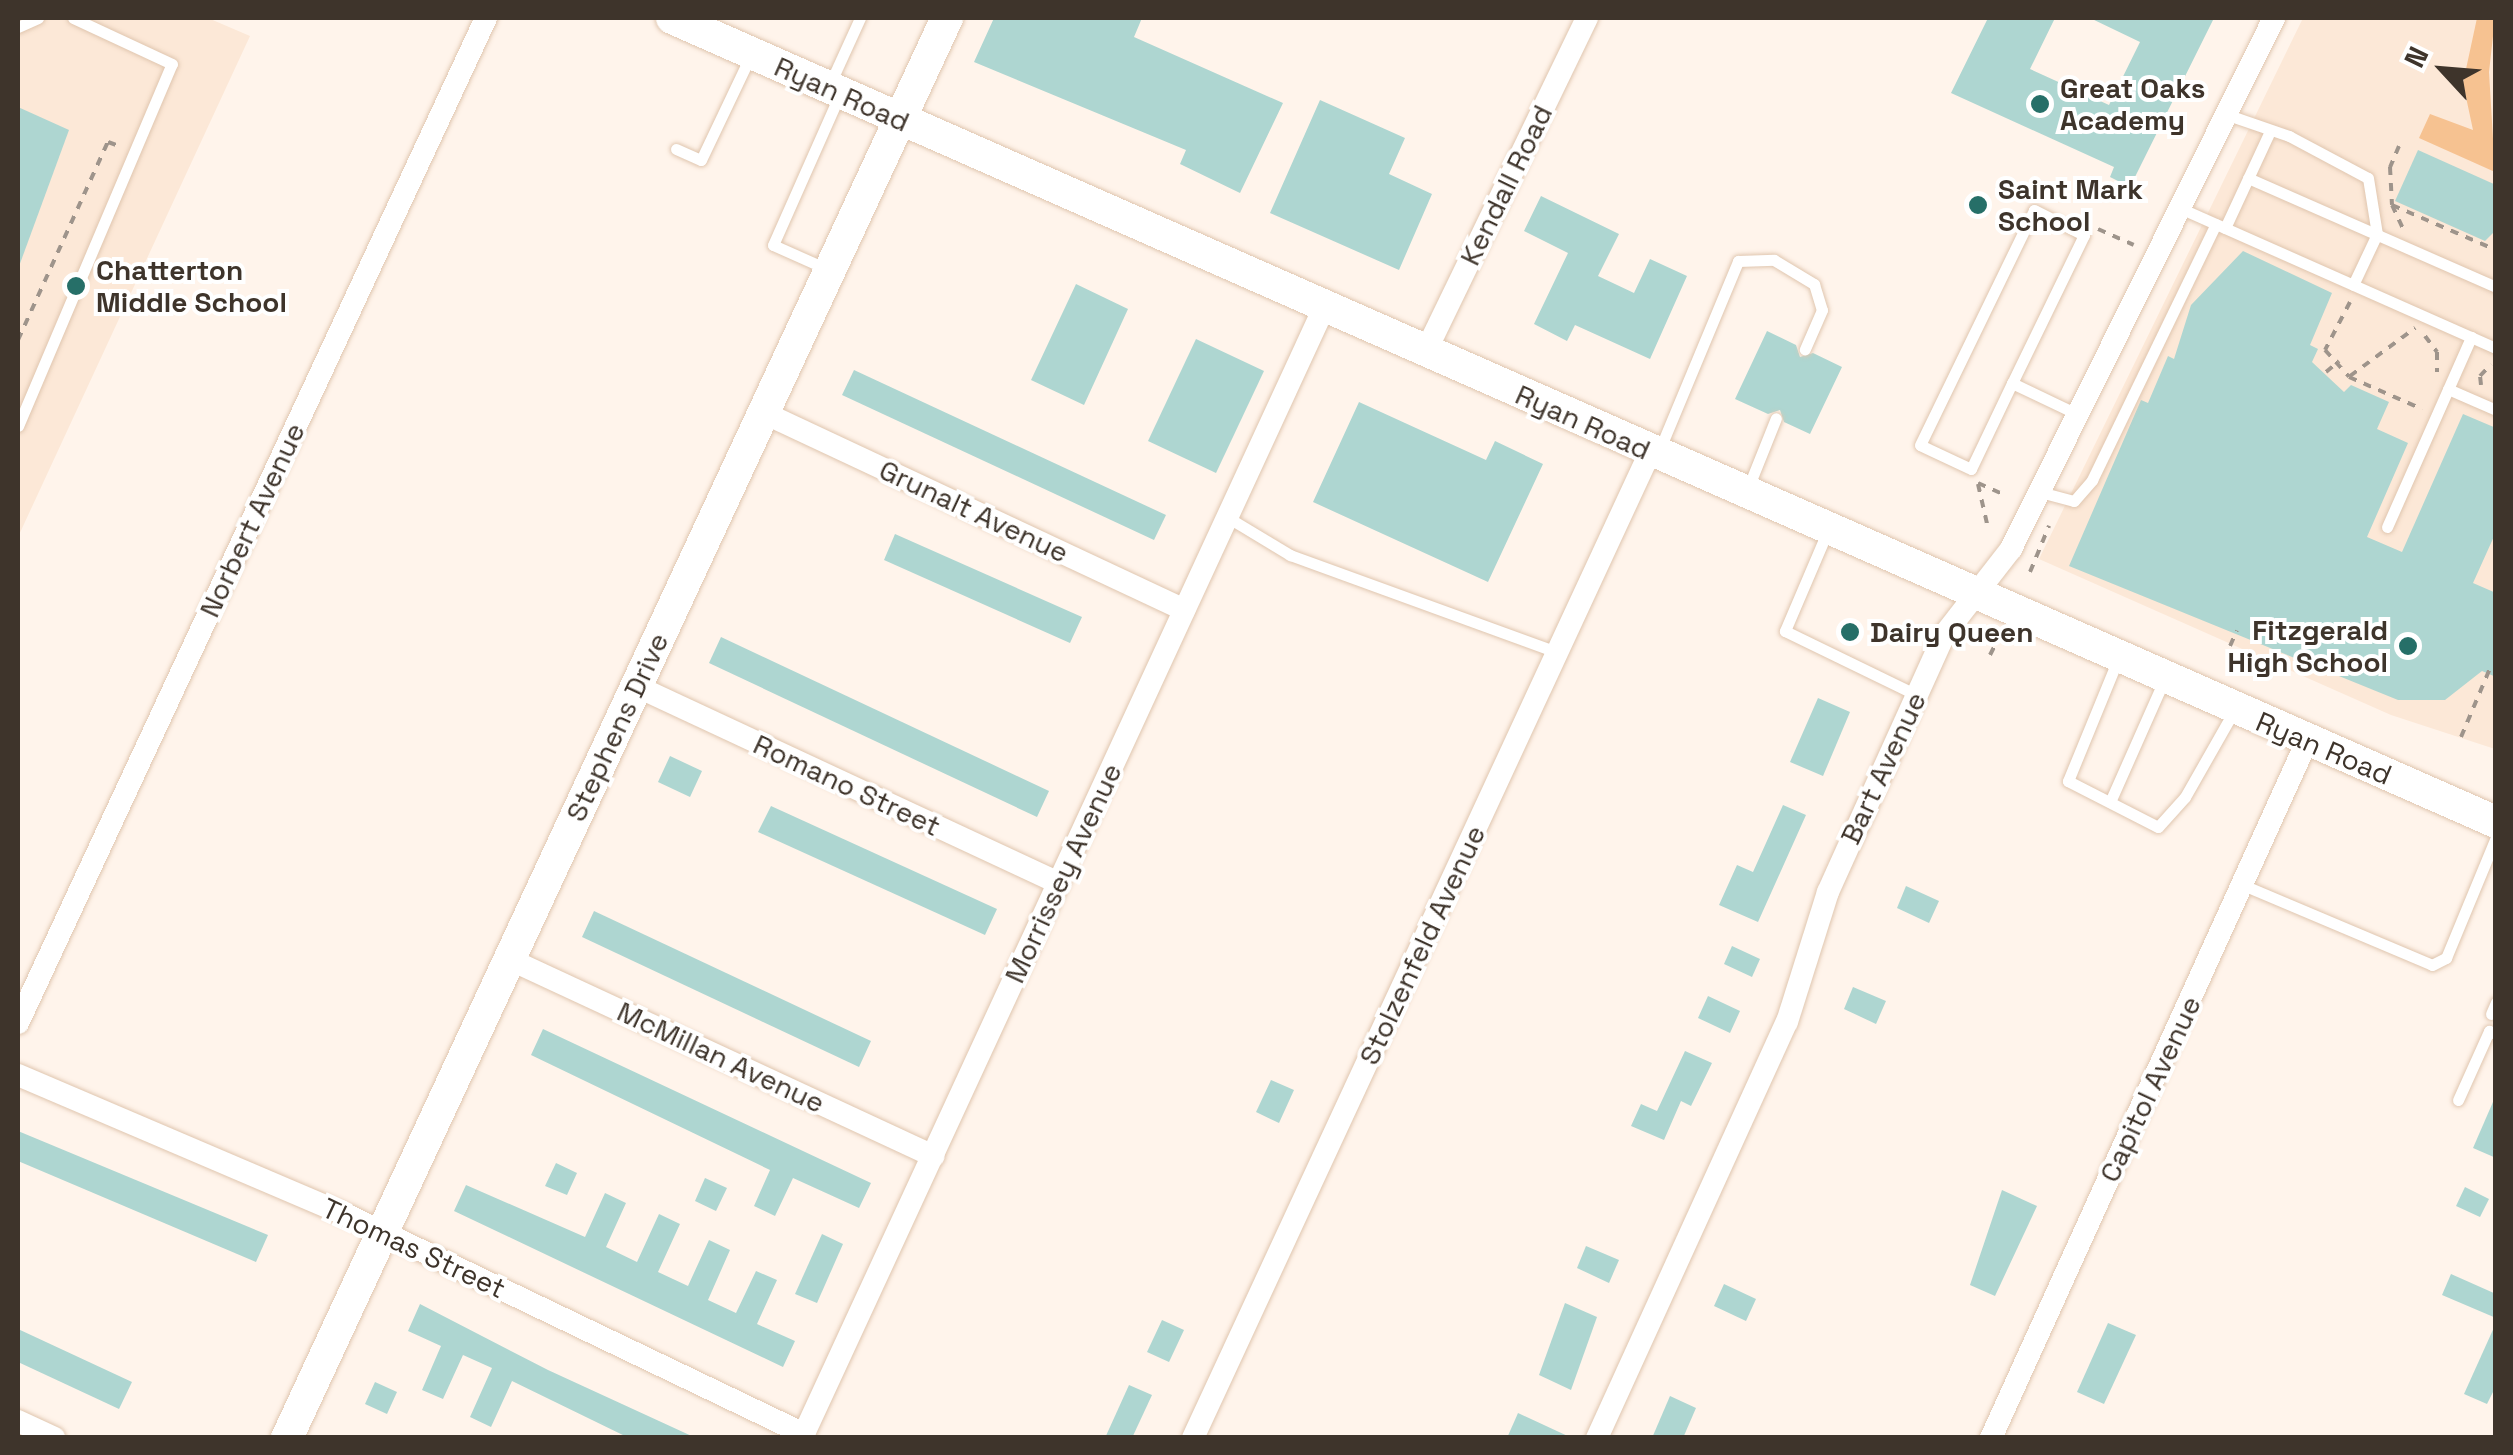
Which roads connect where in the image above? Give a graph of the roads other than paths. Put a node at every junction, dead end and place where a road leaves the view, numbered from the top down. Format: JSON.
{"nodes":[{"id":1,"x":38,"y":18,"type":"edge"},
{"id":2,"x":72,"y":18,"type":"edge"},
{"id":3,"x":486,"y":18,"type":"edge"},
{"id":4,"x":672,"y":18,"type":"edge"},
{"id":5,"x":860,"y":18,"type":"edge"},
{"id":6,"x":948,"y":18,"type":"edge"},
{"id":7,"x":1587,"y":18,"type":"edge"},
{"id":8,"x":2274,"y":18,"type":"edge"},
{"id":9,"x":18,"y":27,"type":"edge"},
{"id":10,"x":752,"y":53,"type":"junction"},
{"id":11,"x":834,"y":90,"type":"junction"},
{"id":12,"x":2228,"y":115,"type":"junction"},
{"id":13,"x":900,"y":119,"type":"junction"},
{"id":14,"x":2270,"y":133,"type":"junction"},
{"id":15,"x":676,"y":149,"type":"dead end"},
{"id":16,"x":2248,"y":178,"type":"junction"},
{"id":17,"x":2182,"y":209,"type":"junction"},
{"id":18,"x":2220,"y":226,"type":"junction"},
{"id":19,"x":2377,"y":234,"type":"junction"},
{"id":20,"x":830,"y":270,"type":"junction"},
{"id":21,"x":2353,"y":285,"type":"junction"},
{"id":22,"x":2496,"y":287,"type":"edge"},
{"id":23,"x":1324,"y":308,"type":"junction"},
{"id":24,"x":2470,"y":338,"type":"junction"},
{"id":25,"x":2496,"y":348,"type":"edge"},
{"id":26,"x":1805,"y":350,"type":"dead end"},
{"id":27,"x":1426,"y":353,"type":"junction"},
{"id":28,"x":2012,"y":383,"type":"junction"},
{"id":29,"x":2448,"y":389,"type":"junction"},
{"id":30,"x":2496,"y":410,"type":"edge"},
{"id":31,"x":764,"y":413,"type":"junction"},
{"id":32,"x":2079,"y":415,"type":"junction"},
{"id":33,"x":1776,"y":418,"type":"dead end"},
{"id":34,"x":18,"y":426,"type":"edge"},
{"id":35,"x":1654,"y":453,"type":"junction"},
{"id":36,"x":2040,"y":492,"type":"junction"},
{"id":37,"x":1746,"y":494,"type":"junction"},
{"id":38,"x":1227,"y":517,"type":"junction"},
{"id":39,"x":2387,"y":527,"type":"dead end"},
{"id":40,"x":1828,"y":530,"type":"junction"},
{"id":41,"x":1976,"y":595,"type":"junction"},
{"id":42,"x":1184,"y":610,"type":"junction"},
{"id":43,"x":1557,"y":652,"type":"junction"},
{"id":44,"x":2119,"y":658,"type":"junction"},
{"id":45,"x":2164,"y":678,"type":"junction"},
{"id":46,"x":636,"y":686,"type":"junction"},
{"id":47,"x":1917,"y":695,"type":"junction"},
{"id":48,"x":2235,"y":709,"type":"junction"},
{"id":49,"x":2308,"y":741,"type":"junction"},
{"id":50,"x":2110,"y":802,"type":"junction"},
{"id":51,"x":2496,"y":822,"type":"edge"},
{"id":52,"x":2496,"y":836,"type":"edge"},
{"id":53,"x":1058,"y":883,"type":"junction"},
{"id":54,"x":2243,"y":884,"type":"junction"},
{"id":55,"x":509,"y":959,"type":"junction"},
{"id":56,"x":18,"y":1023,"type":"edge"},
{"id":57,"x":2496,"y":1034,"type":"edge"},
{"id":58,"x":18,"y":1075,"type":"edge"},
{"id":59,"x":2458,"y":1100,"type":"dead end"},
{"id":60,"x":933,"y":1156,"type":"junction"},
{"id":61,"x":382,"y":1232,"type":"junction"},
{"id":62,"x":18,"y":1421,"type":"edge"},
{"id":63,"x":803,"y":1436,"type":"edge"},
{"id":64,"x":54,"y":1438,"type":"edge"},
{"id":65,"x":286,"y":1438,"type":"edge"},
{"id":66,"x":1193,"y":1438,"type":"edge"},
{"id":67,"x":1597,"y":1438,"type":"edge"},
{"id":68,"x":1990,"y":1438,"type":"edge"}],
"edges":[{"from":1,"to":9,"type":"lane"},
{"from":2,"to":34,"type":"lane"},
{"from":3,"to":56,"type":"street","name":"Norbert Avenue"},
{"from":4,"to":10,"type":"main road","name":"Ryan Road"},
{"from":5,"to":11,"type":"lane"},
{"from":6,"to":13,"type":"main road","name":"Stephens Drive"},
{"from":7,"to":27,"type":"street","name":"Kendall Road"},
{"from":8,"to":12,"type":"street","name":"Bart Avenue"},
{"from":10,"to":11,"type":"main road","name":"Ryan Road"},
{"from":10,"to":15,"type":"lane"},
{"from":11,"to":13,"type":"main road","name":"Ryan Road"},
{"from":11,"to":20,"type":"lane"},
{"from":12,"to":14,"type":"lane"},
{"from":12,"to":17,"type":"street","name":"Bart Avenue"},
{"from":13,"to":20,"type":"main road","name":"Stephens Drive"},
{"from":13,"to":23,"type":"main road","name":"Ryan Road"},
{"from":14,"to":16,"type":"lane"},
{"from":14,"to":19,"type":"lane"},
{"from":16,"to":18,"type":"lane"},
{"from":16,"to":19,"type":"lane"},
{"from":17,"to":18,"type":"lane"},
{"from":17,"to":32,"type":"street","name":"Bart Avenue"},
{"from":18,"to":21,"type":"lane"},
{"from":18,"to":36,"type":"lane"},
{"from":19,"to":21,"type":"lane"},
{"from":19,"to":22,"type":"lane"},
{"from":20,"to":31,"type":"main road","name":"Stephens Drive"},
{"from":21,"to":24,"type":"lane"},
{"from":23,"to":27,"type":"main road","name":"Ryan Road"},
{"from":23,"to":38,"type":"street","name":"Morrissey Avenue"},
{"from":24,"to":25,"type":"lane"},
{"from":24,"to":29,"type":"lane"},
{"from":26,"to":35,"type":"lane"},
{"from":27,"to":35,"type":"main road","name":"Ryan Road"},
{"from":28,"to":28,"type":"lane"},
{"from":28,"to":32,"type":"lane"},
{"from":29,"to":30,"type":"lane"},
{"from":29,"to":39,"type":"lane"},
{"from":31,"to":42,"type":"street","name":"Grunalt Avenue"},
{"from":31,"to":46,"type":"main road","name":"Stephens Drive"},
{"from":32,"to":36,"type":"street","name":"Bart Avenue"},
{"from":33,"to":37,"type":"lane"},
{"from":35,"to":37,"type":"main road","name":"Ryan Road"},
{"from":35,"to":43,"type":"street","name":"Stolzenfeld Avenue"},
{"from":36,"to":41,"type":"street","name":"Bart Avenue"},
{"from":37,"to":40,"type":"main road","name":"Ryan Road"},
{"from":38,"to":42,"type":"street","name":"Morrissey Avenue"},
{"from":38,"to":43,"type":"lane"},
{"from":40,"to":41,"type":"main road","name":"Ryan Road"},
{"from":40,"to":47,"type":"lane"},
{"from":41,"to":44,"type":"main road","name":"Ryan Road"},
{"from":41,"to":47,"type":"street","name":"Bart Avenue"},
{"from":42,"to":53,"type":"street","name":"Morrissey Avenue"},
{"from":43,"to":66,"type":"street","name":"Stolzenfeld Avenue"},
{"from":44,"to":45,"type":"main road","name":"Ryan Road"},
{"from":44,"to":50,"type":"lane"},
{"from":45,"to":48,"type":"main road","name":"Ryan Road"},
{"from":45,"to":50,"type":"lane"},
{"from":46,"to":53,"type":"street","name":"Romano Street"},
{"from":46,"to":55,"type":"main road","name":"Stephens Drive"},
{"from":47,"to":67,"type":"street","name":"Bart Avenue"},
{"from":48,"to":49,"type":"main road","name":"Ryan Road"},
{"from":48,"to":50,"type":"lane"},
{"from":49,"to":51,"type":"main road","name":"Ryan Road"},
{"from":49,"to":54,"type":"street","name":"Capitol Avenue"},
{"from":52,"to":54,"type":"lane"},
{"from":53,"to":60,"type":"street","name":"Morrissey Avenue"},
{"from":54,"to":68,"type":"street","name":"Capitol Avenue"},
{"from":55,"to":60,"type":"street","name":"McMillan Avenue"},
{"from":55,"to":61,"type":"main road","name":"Stephens Drive"},
{"from":57,"to":59,"type":"lane"},
{"from":58,"to":61,"type":"street","name":"Thomas Street"},
{"from":60,"to":63,"type":"street","name":"Morrissey Avenue"},
{"from":61,"to":63,"type":"street","name":"Thomas Street"},
{"from":61,"to":65,"type":"main road","name":"Stephens Drive"},
{"from":62,"to":64,"type":"street"}]}
